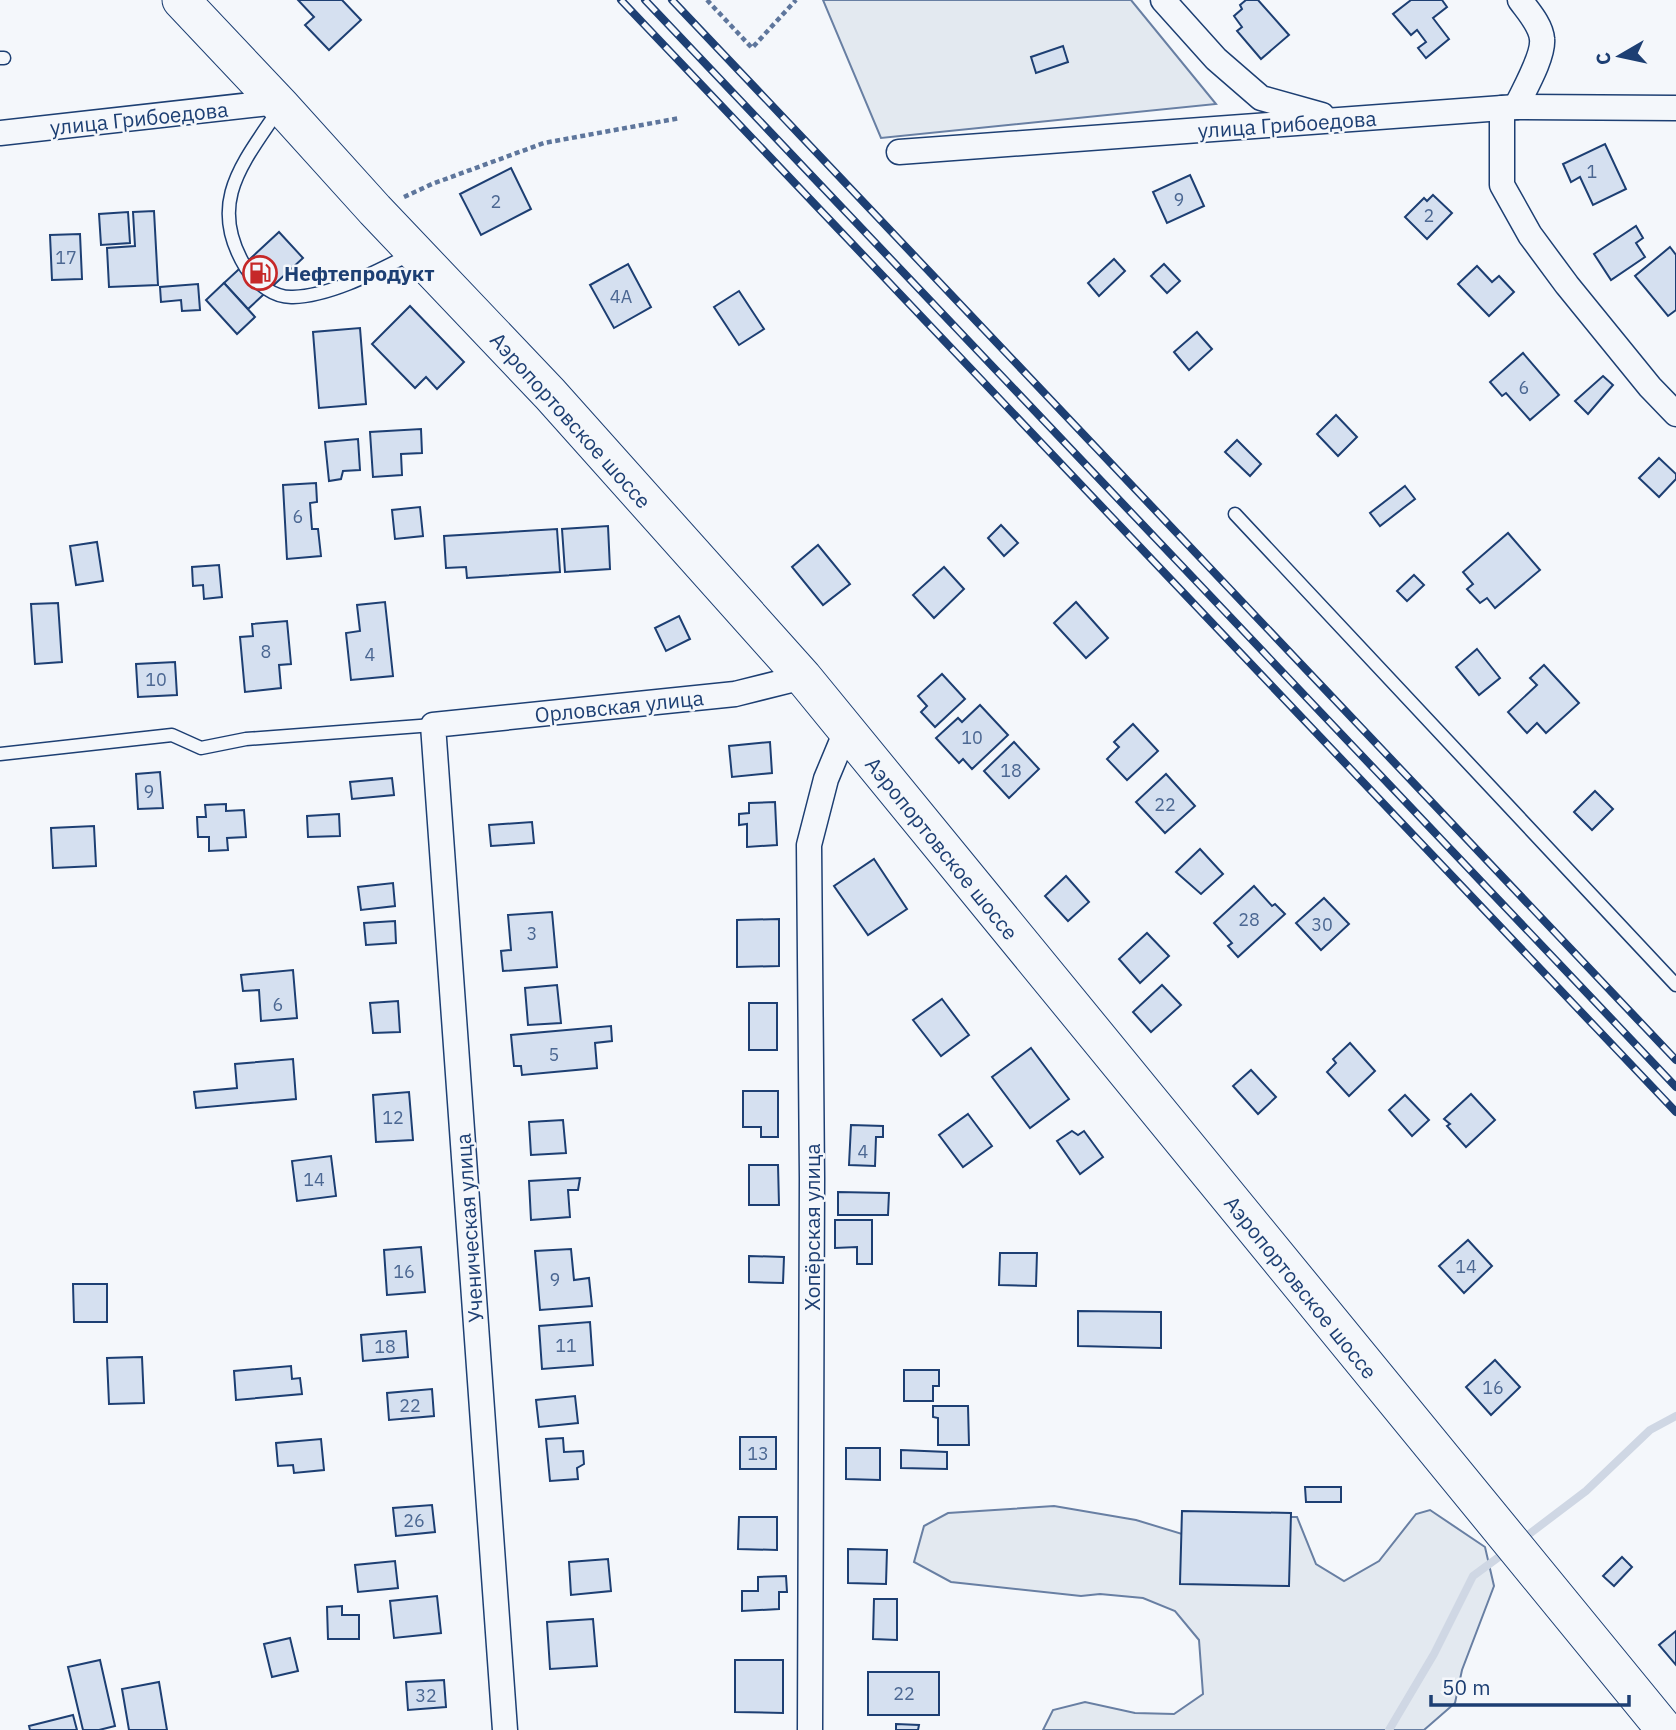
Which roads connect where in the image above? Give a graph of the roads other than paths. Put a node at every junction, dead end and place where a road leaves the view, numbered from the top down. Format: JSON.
{"nodes":[{"id":1,"x":181,"y":0,"type":"edge"},
{"id":2,"x":1163,"y":0,"type":"edge"},
{"id":3,"x":1520,"y":0,"type":"edge"},
{"id":4,"x":279,"y":104,"type":"junction"},
{"id":5,"x":1509,"y":108,"type":"junction"},
{"id":6,"x":1676,"y":108,"type":"edge"},
{"id":7,"x":1340,"y":120,"type":"junction"},
{"id":8,"x":0,"y":133,"type":"edge"},
{"id":9,"x":899,"y":152,"type":"dead end"},
{"id":10,"x":415,"y":252,"type":"junction"},
{"id":11,"x":1676,"y":414,"type":"edge"},
{"id":12,"x":1235,"y":513,"type":"dead end"},
{"id":13,"x":803,"y":677,"type":"junction"},
{"id":14,"x":433,"y":725,"type":"junction"},
{"id":15,"x":846,"y":731,"type":"junction"},
{"id":16,"x":0,"y":754,"type":"edge"},
{"id":17,"x":1676,"y":985,"type":"edge"},
{"id":18,"x":505,"y":1730,"type":"edge"},
{"id":19,"x":810,"y":1730,"type":"edge"},
{"id":20,"x":1665,"y":1730,"type":"edge"}],
"edges":[{"from":1,"to":4,"type":"main road","name":"Аэропортовское шоссе"},
{"from":2,"to":7,"type":"street"},
{"from":3,"to":5,"type":"street"},
{"from":4,"to":8,"type":"street","name":"улица Грибоедова"},
{"from":4,"to":10,"type":"main road","name":"Аэропортовское шоссе"},
{"from":4,"to":10,"type":"lane"},
{"from":5,"to":6,"type":"street","name":"улица Грибоедова"},
{"from":5,"to":7,"type":"street","name":"улица Грибоедова"},
{"from":5,"to":11,"type":"street"},
{"from":7,"to":9,"type":"street","name":"улица Грибоедова"},
{"from":10,"to":13,"type":"main road","name":"Аэропортовское шоссе"},
{"from":12,"to":17,"type":"lane"},
{"from":13,"to":14,"type":"street","name":"Орловская улица"},
{"from":13,"to":15,"type":"main road","name":"Аэропортовское шоссе"},
{"from":14,"to":16,"type":"lane"},
{"from":14,"to":18,"type":"street","name":"Ученическая улица"},
{"from":15,"to":19,"type":"street","name":"Хопёрская улица"},
{"from":15,"to":20,"type":"main road","name":"Аэропортовское шоссе"}]}
